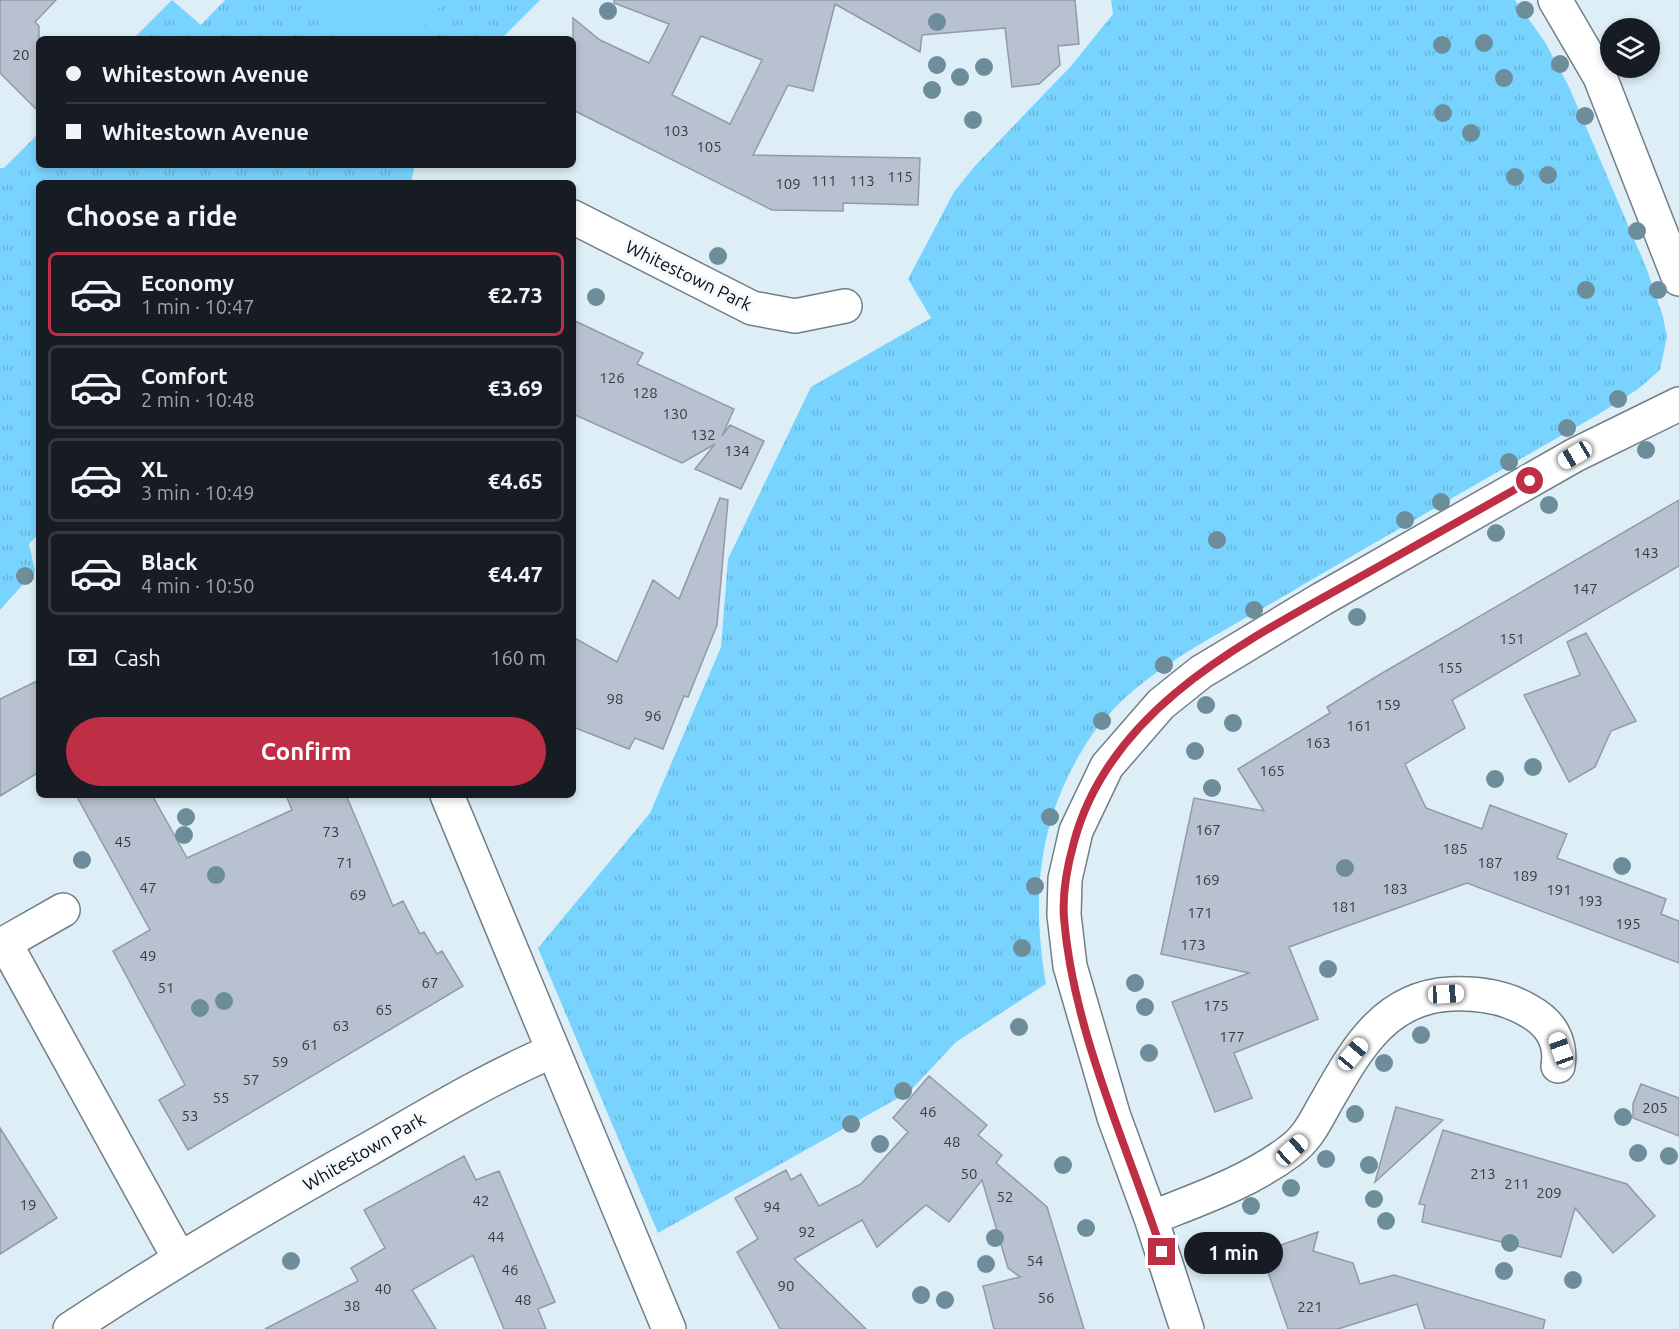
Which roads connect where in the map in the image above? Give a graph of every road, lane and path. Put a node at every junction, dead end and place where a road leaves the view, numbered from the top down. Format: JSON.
{"nodes":[{"id":1,"x":1555,"y":0,"type":"edge"},
{"id":2,"x":576,"y":219,"type":"edge"},
{"id":3,"x":1679,"y":279,"type":"edge"},
{"id":4,"x":845,"y":306,"type":"dead end"},
{"id":5,"x":1679,"y":404,"type":"edge"},
{"id":6,"x":448,"y":798,"type":"edge"},
{"id":7,"x":63,"y":910,"type":"dead end"},
{"id":8,"x":553,"y":1051,"type":"junction"},
{"id":9,"x":1558,"y":1066,"type":"dead end"},
{"id":10,"x":1151,"y":1218,"type":"junction"},
{"id":11,"x":178,"y":1258,"type":"junction"},
{"id":12,"x":70,"y":1329,"type":"edge"},
{"id":13,"x":669,"y":1329,"type":"edge"},
{"id":14,"x":1187,"y":1329,"type":"edge"}],
"edges":[{"from":1,"to":3,"type":"street"},
{"from":2,"to":4,"type":"street","name":"Whitestown Park"},
{"from":5,"to":10,"type":"street"},
{"from":6,"to":8,"type":"street"},
{"from":7,"to":11,"type":"street"},
{"from":8,"to":11,"type":"street","name":"Whitestown Park"},
{"from":8,"to":13,"type":"street"},
{"from":9,"to":10,"type":"street"},
{"from":10,"to":14,"type":"street"},
{"from":11,"to":12,"type":"street","name":"Whitestown Park"}]}
